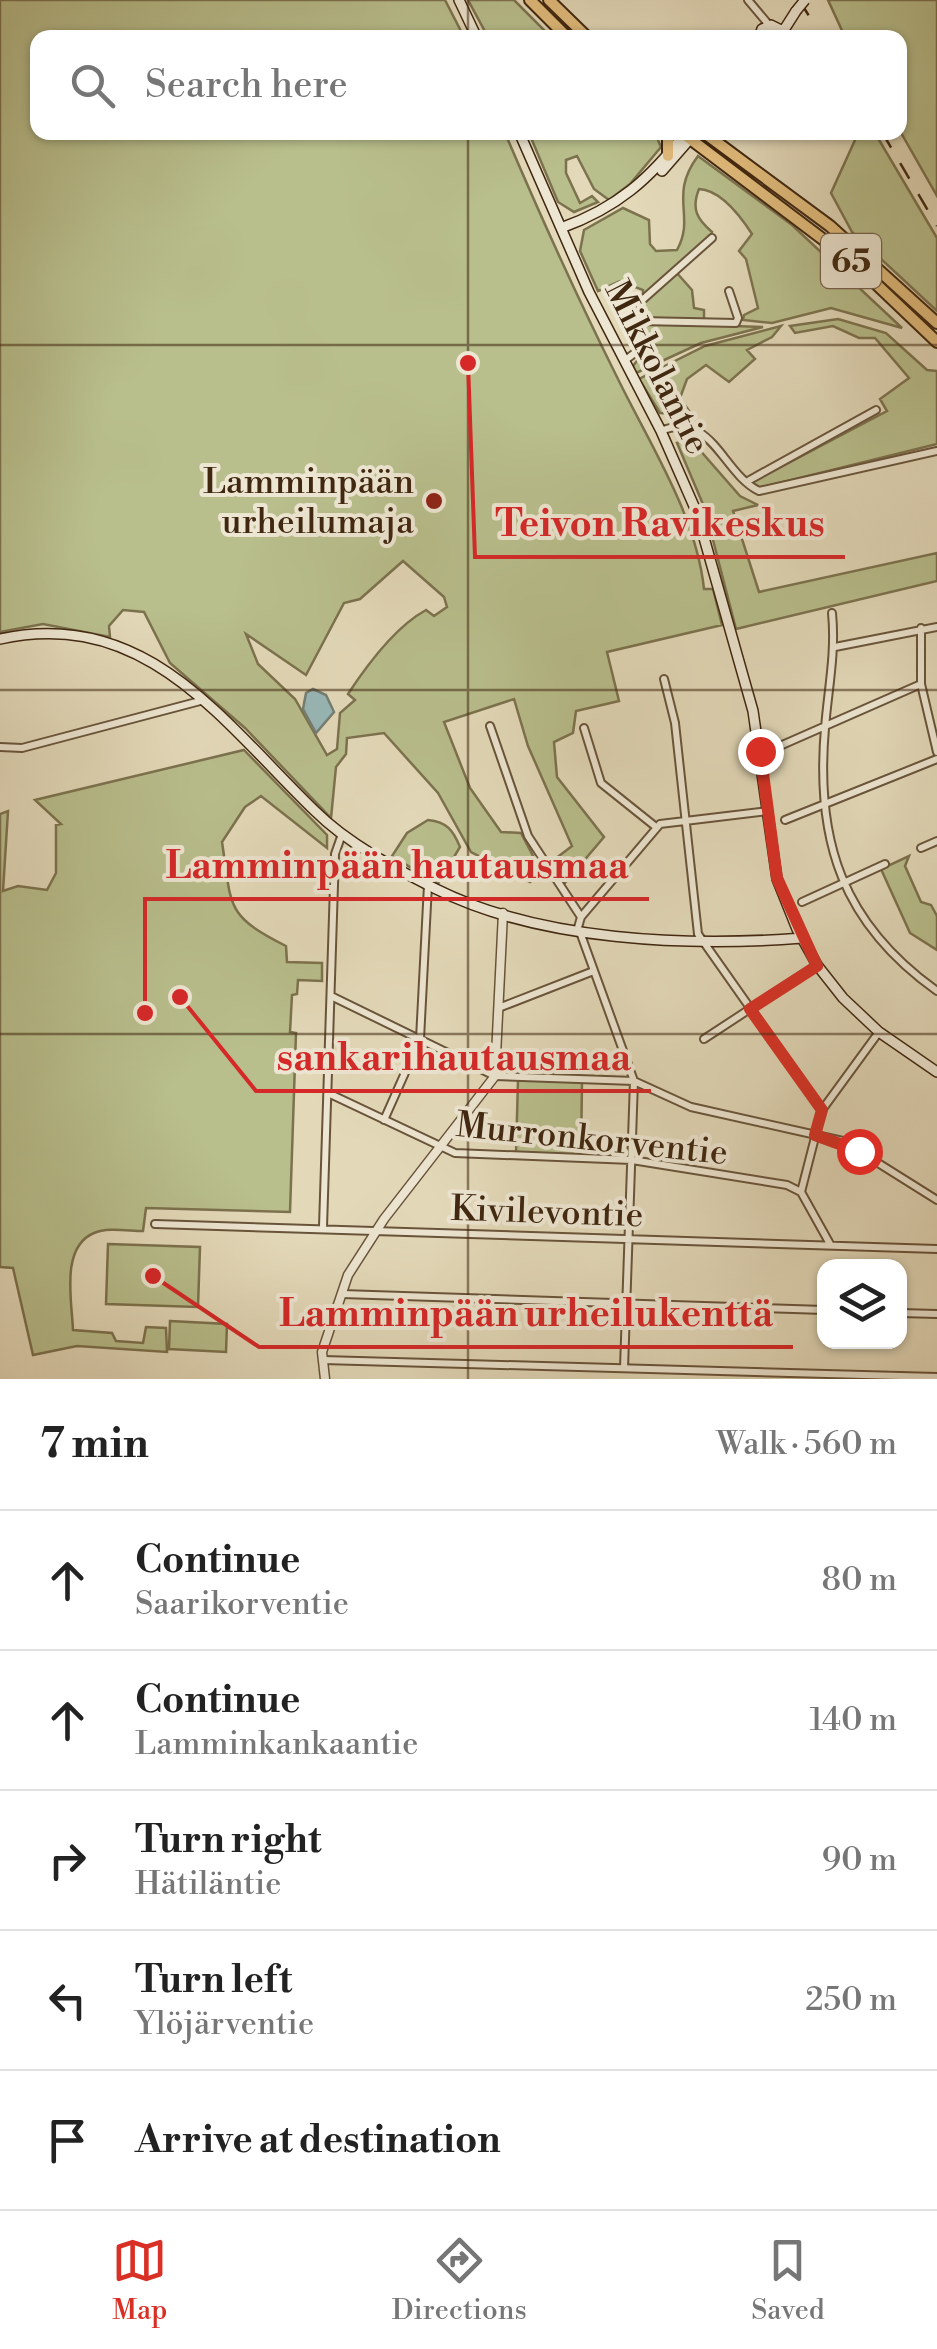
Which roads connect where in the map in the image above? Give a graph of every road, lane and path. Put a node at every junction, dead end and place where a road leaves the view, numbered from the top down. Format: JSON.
{"nodes":[{"id":1,"x":459,"y":0,"type":"edge"},
{"id":2,"x":530,"y":0,"type":"edge"},
{"id":3,"x":549,"y":0,"type":"edge"},
{"id":4,"x":748,"y":0,"type":"edge"},
{"id":5,"x":804,"y":0,"type":"edge"},
{"id":6,"x":474,"y":30,"type":"edge"},
{"id":7,"x":560,"y":30,"type":"edge"},
{"id":8,"x":580,"y":30,"type":"edge"},
{"id":9,"x":773,"y":30,"type":"edge"},
{"id":10,"x":775,"y":30,"type":"edge"},
{"id":11,"x":523,"y":140,"type":"edge"},
{"id":12,"x":668,"y":140,"type":"edge"},
{"id":13,"x":682,"y":140,"type":"edge"},
{"id":14,"x":683,"y":140,"type":"edge"},
{"id":15,"x":695,"y":140,"type":"edge"},
{"id":16,"x":715,"y":140,"type":"edge"},
{"id":17,"x":724,"y":140,"type":"edge"},
{"id":18,"x":668,"y":156,"type":"junction"},
{"id":19,"x":757,"y":171,"type":"junction"},
{"id":20,"x":651,"y":178,"type":"junction"},
{"id":21,"x":561,"y":228,"type":"junction"},
{"id":22,"x":712,"y":238,"type":"dead end"},
{"id":23,"x":729,"y":291,"type":"dead end"},
{"id":24,"x":640,"y":321,"type":"junction"},
{"id":25,"x":937,"y":322,"type":"edge"},
{"id":26,"x":937,"y":342,"type":"edge"},
{"id":27,"x":623,"y":362,"type":"junction"},
{"id":28,"x":876,"y":410,"type":"dead end"},
{"id":29,"x":661,"y":431,"type":"junction"},
{"id":30,"x":937,"y":450,"type":"edge"},
{"id":31,"x":746,"y":482,"type":"junction"},
{"id":32,"x":832,"y":613,"type":"dead end"},
{"id":33,"x":937,"y":627,"type":"edge"},
{"id":34,"x":921,"y":628,"type":"junction"},
{"id":35,"x":0,"y":639,"type":"edge"},
{"id":36,"x":835,"y":647,"type":"junction"},
{"id":37,"x":664,"y":679,"type":"dead end"},
{"id":38,"x":922,"y":684,"type":"junction"},
{"id":39,"x":204,"y":700,"type":"junction"},
{"id":40,"x":490,"y":726,"type":"dead end"},
{"id":41,"x":825,"y":726,"type":"junction"},
{"id":42,"x":584,"y":728,"type":"dead end"},
{"id":43,"x":0,"y":747,"type":"edge"},
{"id":44,"x":773,"y":749,"type":"dead end"},
{"id":45,"x":937,"y":755,"type":"edge"},
{"id":46,"x":826,"y":802,"type":"junction"},
{"id":47,"x":768,"y":810,"type":"junction"},
{"id":48,"x":785,"y":820,"type":"dead end"},
{"id":49,"x":685,"y":821,"type":"junction"},
{"id":50,"x":656,"y":827,"type":"junction"},
{"id":51,"x":342,"y":833,"type":"junction"},
{"id":52,"x":937,"y":841,"type":"edge"},
{"id":53,"x":922,"y":848,"type":"dead end"},
{"id":54,"x":884,"y":864,"type":"dead end"},
{"id":55,"x":843,"y":884,"type":"junction"},
{"id":56,"x":428,"y":885,"type":"junction"},
{"id":57,"x":802,"y":902,"type":"dead end"},
{"id":58,"x":504,"y":913,"type":"junction"},
{"id":59,"x":581,"y":917,"type":"junction"},
{"id":60,"x":578,"y":932,"type":"junction"},
{"id":61,"x":701,"y":938,"type":"junction"},
{"id":62,"x":802,"y":938,"type":"junction"},
{"id":63,"x":817,"y":966,"type":"junction"},
{"id":64,"x":592,"y":972,"type":"junction"},
{"id":65,"x":937,"y":991,"type":"edge"},
{"id":66,"x":332,"y":996,"type":"junction"},
{"id":67,"x":501,"y":1007,"type":"junction"},
{"id":68,"x":750,"y":1009,"type":"junction"},
{"id":69,"x":879,"y":1032,"type":"junction"},
{"id":70,"x":420,"y":1039,"type":"junction"},
{"id":71,"x":704,"y":1039,"type":"dead end"},
{"id":72,"x":937,"y":1072,"type":"edge"},
{"id":73,"x":495,"y":1076,"type":"junction"},
{"id":74,"x":634,"y":1081,"type":"junction"},
{"id":75,"x":328,"y":1093,"type":"junction"},
{"id":76,"x":822,"y":1110,"type":"junction"},
{"id":77,"x":384,"y":1120,"type":"junction"},
{"id":78,"x":815,"y":1135,"type":"junction"},
{"id":79,"x":439,"y":1148,"type":"junction"},
{"id":80,"x":632,"y":1160,"type":"junction"},
{"id":81,"x":802,"y":1192,"type":"junction"},
{"id":82,"x":937,"y":1200,"type":"edge"},
{"id":83,"x":155,"y":1224,"type":"dead end"},
{"id":84,"x":323,"y":1228,"type":"junction"},
{"id":85,"x":376,"y":1230,"type":"junction"},
{"id":86,"x":628,"y":1239,"type":"junction"},
{"id":87,"x":830,"y":1244,"type":"junction"},
{"id":88,"x":937,"y":1249,"type":"edge"},
{"id":89,"x":340,"y":1294,"type":"junction"},
{"id":90,"x":627,"y":1304,"type":"junction"},
{"id":91,"x":817,"y":1310,"type":"edge"},
{"id":92,"x":907,"y":1313,"type":"edge"},
{"id":93,"x":937,"y":1314,"type":"edge"},
{"id":94,"x":322,"y":1360,"type":"junction"},
{"id":95,"x":624,"y":1368,"type":"junction"},
{"id":96,"x":937,"y":1377,"type":"edge"},
{"id":97,"x":325,"y":1379,"type":"edge"}],
"edges":[{"from":1,"to":6,"type":"main road"},
{"from":2,"to":7,"type":"highway"},
{"from":3,"to":8,"type":"highway"},
{"from":4,"to":9,"type":"street"},
{"from":5,"to":10,"type":"main road","bridge":true},
{"from":11,"to":21,"type":"main road","name":"Mikkolantie"},
{"from":12,"to":18,"type":"highway"},
{"from":13,"to":18,"type":"main road"},
{"from":14,"to":20,"type":"main road"},
{"from":15,"to":26,"type":"highway","number":"65"},
{"from":16,"to":19,"type":"highway","number":"65"},
{"from":17,"to":19,"type":"highway"},
{"from":18,"to":20,"type":"main road"},
{"from":19,"to":25,"type":"highway","number":"65"},
{"from":20,"to":21,"type":"main road"},
{"from":21,"to":27,"type":"main road","name":"Mikkolantie"},
{"from":22,"to":24,"type":"street"},
{"from":23,"to":24,"type":"street"},
{"from":24,"to":27,"type":"street"},
{"from":27,"to":29,"type":"main road","name":"Mikkolantie"},
{"from":28,"to":31,"type":"street"},
{"from":29,"to":31,"type":"street"},
{"from":29,"to":47,"type":"main road","name":"Mikkolantie"},
{"from":30,"to":31,"type":"street"},
{"from":32,"to":36,"type":"street"},
{"from":33,"to":34,"type":"street"},
{"from":34,"to":36,"type":"street"},
{"from":34,"to":38,"type":"street"},
{"from":35,"to":39,"type":"main road"},
{"from":36,"to":41,"type":"street"},
{"from":37,"to":49,"type":"street"},
{"from":38,"to":41,"type":"street"},
{"from":38,"to":45,"type":"street"},
{"from":39,"to":43,"type":"street"},
{"from":39,"to":51,"type":"main road"},
{"from":40,"to":59,"type":"street"},
{"from":41,"to":44,"type":"street"},
{"from":41,"to":46,"type":"street"},
{"from":42,"to":50,"type":"street"},
{"from":45,"to":46,"type":"street"},
{"from":46,"to":48,"type":"street"},
{"from":46,"to":55,"type":"street"},
{"from":47,"to":49,"type":"street"},
{"from":47,"to":62,"type":"main road","name":"Mikkolantie"},
{"from":49,"to":50,"type":"street"},
{"from":49,"to":61,"type":"street"},
{"from":50,"to":59,"type":"street"},
{"from":51,"to":56,"type":"main road"},
{"from":51,"to":66,"type":"street"},
{"from":52,"to":53,"type":"street"},
{"from":54,"to":55,"type":"street"},
{"from":55,"to":57,"type":"street"},
{"from":55,"to":65,"type":"street"},
{"from":56,"to":58,"type":"main road"},
{"from":56,"to":70,"type":"street"},
{"from":58,"to":60,"type":"main road"},
{"from":58,"to":67,"type":"street"},
{"from":59,"to":60,"type":"street"},
{"from":60,"to":61,"type":"main road"},
{"from":60,"to":64,"type":"street"},
{"from":61,"to":62,"type":"main road"},
{"from":61,"to":68,"type":"street"},
{"from":62,"to":63,"type":"main road","name":"Mikkolantie"},
{"from":63,"to":68,"type":"street"},
{"from":63,"to":69,"type":"main road","name":"Mikkolantie"},
{"from":64,"to":67,"type":"street"},
{"from":64,"to":74,"type":"street"},
{"from":66,"to":70,"type":"street"},
{"from":66,"to":75,"type":"street"},
{"from":67,"to":73,"type":"street"},
{"from":68,"to":71,"type":"street"},
{"from":68,"to":76,"type":"street"},
{"from":69,"to":72,"type":"main road","name":"Mikkolantie"},
{"from":69,"to":76,"type":"street"},
{"from":70,"to":73,"type":"street"},
{"from":70,"to":77,"type":"street"},
{"from":73,"to":74,"type":"street"},
{"from":73,"to":79,"type":"street"},
{"from":74,"to":78,"type":"street"},
{"from":74,"to":80,"type":"street"},
{"from":75,"to":77,"type":"street","name":"Murronkorventie"},
{"from":75,"to":84,"type":"street"},
{"from":76,"to":78,"type":"street"},
{"from":77,"to":79,"type":"street","name":"Murronkorventie"},
{"from":78,"to":81,"type":"street"},
{"from":78,"to":82,"type":"street"},
{"from":79,"to":80,"type":"street","name":"Murronkorventie"},
{"from":79,"to":85,"type":"street"},
{"from":80,"to":81,"type":"street","name":"Murronkorventie"},
{"from":80,"to":86,"type":"street"},
{"from":81,"to":87,"type":"street"},
{"from":83,"to":84,"type":"street","name":"Kivilevontie"},
{"from":84,"to":85,"type":"street","name":"Kivilevontie"},
{"from":85,"to":86,"type":"street","name":"Kivilevontie"},
{"from":85,"to":89,"type":"street"},
{"from":86,"to":87,"type":"street","name":"Kivilevontie"},
{"from":86,"to":90,"type":"street"},
{"from":87,"to":88,"type":"street","name":"Kivilevontie"},
{"from":89,"to":90,"type":"street"},
{"from":89,"to":94,"type":"street"},
{"from":90,"to":91,"type":"street"},
{"from":90,"to":95,"type":"street"},
{"from":92,"to":93,"type":"street"},
{"from":94,"to":95,"type":"street"},
{"from":94,"to":97,"type":"street"},
{"from":95,"to":96,"type":"street"}]}
